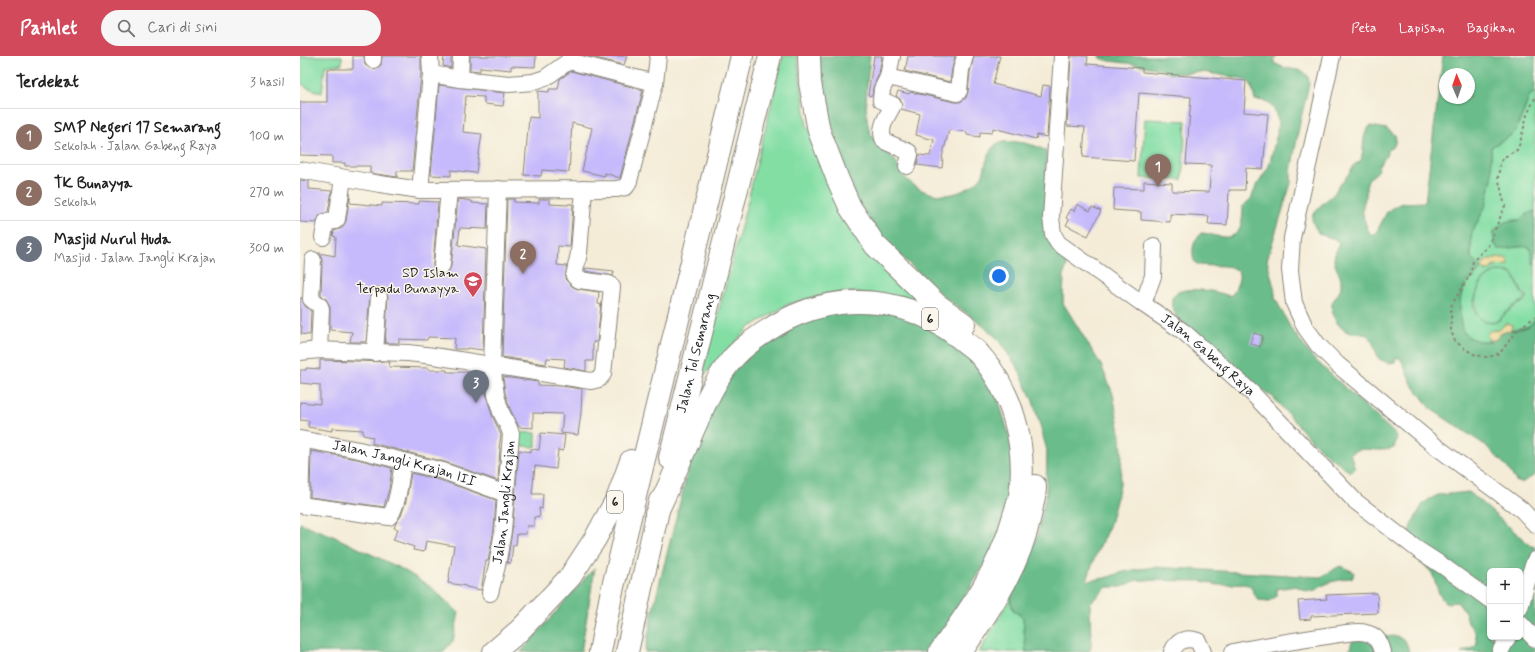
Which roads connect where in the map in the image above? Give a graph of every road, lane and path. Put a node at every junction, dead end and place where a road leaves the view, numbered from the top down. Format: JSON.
{"nodes":[{"id":1,"x":430,"y":56,"type":"edge"},
{"id":2,"x":461,"y":56,"type":"edge"},
{"id":3,"x":658,"y":56,"type":"edge"},
{"id":4,"x":742,"y":56,"type":"edge"},
{"id":5,"x":770,"y":56,"type":"edge"},
{"id":6,"x":809,"y":56,"type":"edge"},
{"id":7,"x":892,"y":56,"type":"edge"},
{"id":8,"x":965,"y":56,"type":"edge"},
{"id":9,"x":1062,"y":56,"type":"edge"},
{"id":10,"x":1332,"y":56,"type":"edge"},
{"id":11,"x":569,"y":58,"type":"edge"},
{"id":12,"x":431,"y":74,"type":"junction"},
{"id":13,"x":888,"y":77,"type":"junction"},
{"id":14,"x":460,"y":79,"type":"junction"},
{"id":15,"x":655,"y":83,"type":"junction"},
{"id":16,"x":1535,"y":98,"type":"edge"},
{"id":17,"x":907,"y":166,"type":"dead end"},
{"id":18,"x":300,"y":170,"type":"edge"},
{"id":19,"x":343,"y":178,"type":"junction"},
{"id":20,"x":498,"y":189,"type":"junction"},
{"id":21,"x":584,"y":189,"type":"junction"},
{"id":22,"x":420,"y":190,"type":"junction"},
{"id":23,"x":449,"y":190,"type":"junction"},
{"id":24,"x":323,"y":237,"type":"dead end"},
{"id":25,"x":1154,"y":246,"type":"dead end"},
{"id":26,"x":313,"y":260,"type":"dead end"},
{"id":27,"x":442,"y":265,"type":"dead end"},
{"id":28,"x":379,"y":296,"type":"dead end"},
{"id":29,"x":1144,"y":304,"type":"junction"},
{"id":30,"x":1535,"y":317,"type":"edge"},
{"id":31,"x":679,"y":318,"type":"junction"},
{"id":32,"x":319,"y":350,"type":"junction"},
{"id":33,"x":300,"y":352,"type":"edge"},
{"id":34,"x":375,"y":353,"type":"junction"},
{"id":35,"x":492,"y":365,"type":"junction"},
{"id":36,"x":301,"y":440,"type":"edge"},
{"id":37,"x":403,"y":461,"type":"junction"},
{"id":38,"x":506,"y":494,"type":"junction"},
{"id":39,"x":300,"y":505,"type":"edge"},
{"id":40,"x":656,"y":514,"type":"junction"},
{"id":41,"x":1535,"y":524,"type":"edge"},
{"id":42,"x":1535,"y":560,"type":"edge"},
{"id":43,"x":490,"y":593,"type":"dead end"},
{"id":44,"x":1487,"y":598,"type":"edge"},
{"id":45,"x":1521,"y":604,"type":"edge"},
{"id":46,"x":1523,"y":626,"type":"edge"},
{"id":47,"x":1535,"y":639,"type":"edge"},
{"id":48,"x":1506,"y":640,"type":"edge"},
{"id":49,"x":494,"y":652,"type":"edge"},
{"id":50,"x":600,"y":652,"type":"edge"},
{"id":51,"x":627,"y":652,"type":"edge"},
{"id":52,"x":940,"y":652,"type":"edge"},
{"id":53,"x":961,"y":652,"type":"edge"},
{"id":54,"x":1172,"y":652,"type":"edge"},
{"id":55,"x":1203,"y":652,"type":"edge"},
{"id":56,"x":1233,"y":652,"type":"edge"},
{"id":57,"x":1384,"y":652,"type":"edge"},
{"id":58,"x":1500,"y":652,"type":"edge"}],
"edges":[{"from":1,"to":12,"type":"street"},
{"from":2,"to":14,"type":"street"},
{"from":3,"to":15,"type":"street"},
{"from":4,"to":31,"type":"highway","name":"Jalan Tol Semarang","number":"6"},
{"from":5,"to":40,"type":"highway","name":"Jalan Tol Semarang","number":"6"},
{"from":6,"to":53,"type":"highway","number":"6"},
{"from":7,"to":13,"type":"street"},
{"from":8,"to":13,"type":"street"},
{"from":9,"to":29,"type":"street","name":"Jalan Gabeng Raya"},
{"from":10,"to":41,"type":"street"},
{"from":11,"to":14,"type":"street"},
{"from":11,"to":15,"type":"street"},
{"from":12,"to":14,"type":"street"},
{"from":12,"to":22,"type":"street"},
{"from":13,"to":17,"type":"street"},
{"from":15,"to":21,"type":"street"},
{"from":16,"to":30,"type":"path"},
{"from":18,"to":19,"type":"street"},
{"from":19,"to":22,"type":"street"},
{"from":19,"to":24,"type":"street"},
{"from":20,"to":21,"type":"street"},
{"from":20,"to":23,"type":"street"},
{"from":20,"to":35,"type":"street","name":"Jalan Jangli Krajan"},
{"from":21,"to":35,"type":"street"},
{"from":22,"to":23,"type":"street"},
{"from":23,"to":27,"type":"street"},
{"from":25,"to":29,"type":"street"},
{"from":26,"to":32,"type":"street"},
{"from":28,"to":34,"type":"street"},
{"from":29,"to":44,"type":"street","name":"Jalan Gabeng Raya"},
{"from":31,"to":49,"type":"highway","number":"6"},
{"from":31,"to":50,"type":"highway","name":"Jalan Tol Semarang","number":"6"},
{"from":32,"to":33,"type":"street"},
{"from":32,"to":34,"type":"street"},
{"from":34,"to":35,"type":"street"},
{"from":35,"to":38,"type":"street","name":"Jalan Jangli Krajan"},
{"from":36,"to":37,"type":"street","name":"Jalan Jangli Krajan III"},
{"from":36,"to":39,"type":"street"},
{"from":37,"to":38,"type":"street","name":"Jalan Jangli Krajan III"},
{"from":37,"to":39,"type":"street"},
{"from":38,"to":43,"type":"street","name":"Jalan Jangli Krajan"},
{"from":40,"to":51,"type":"highway","name":"Jalan Tol Semarang","number":"6"},
{"from":40,"to":52,"type":"highway","number":"6"},
{"from":42,"to":45,"type":"street"},
{"from":46,"to":47,"type":"street"},
{"from":48,"to":58,"type":"street"},
{"from":54,"to":55,"type":"street"},
{"from":56,"to":57,"type":"street"}]}
